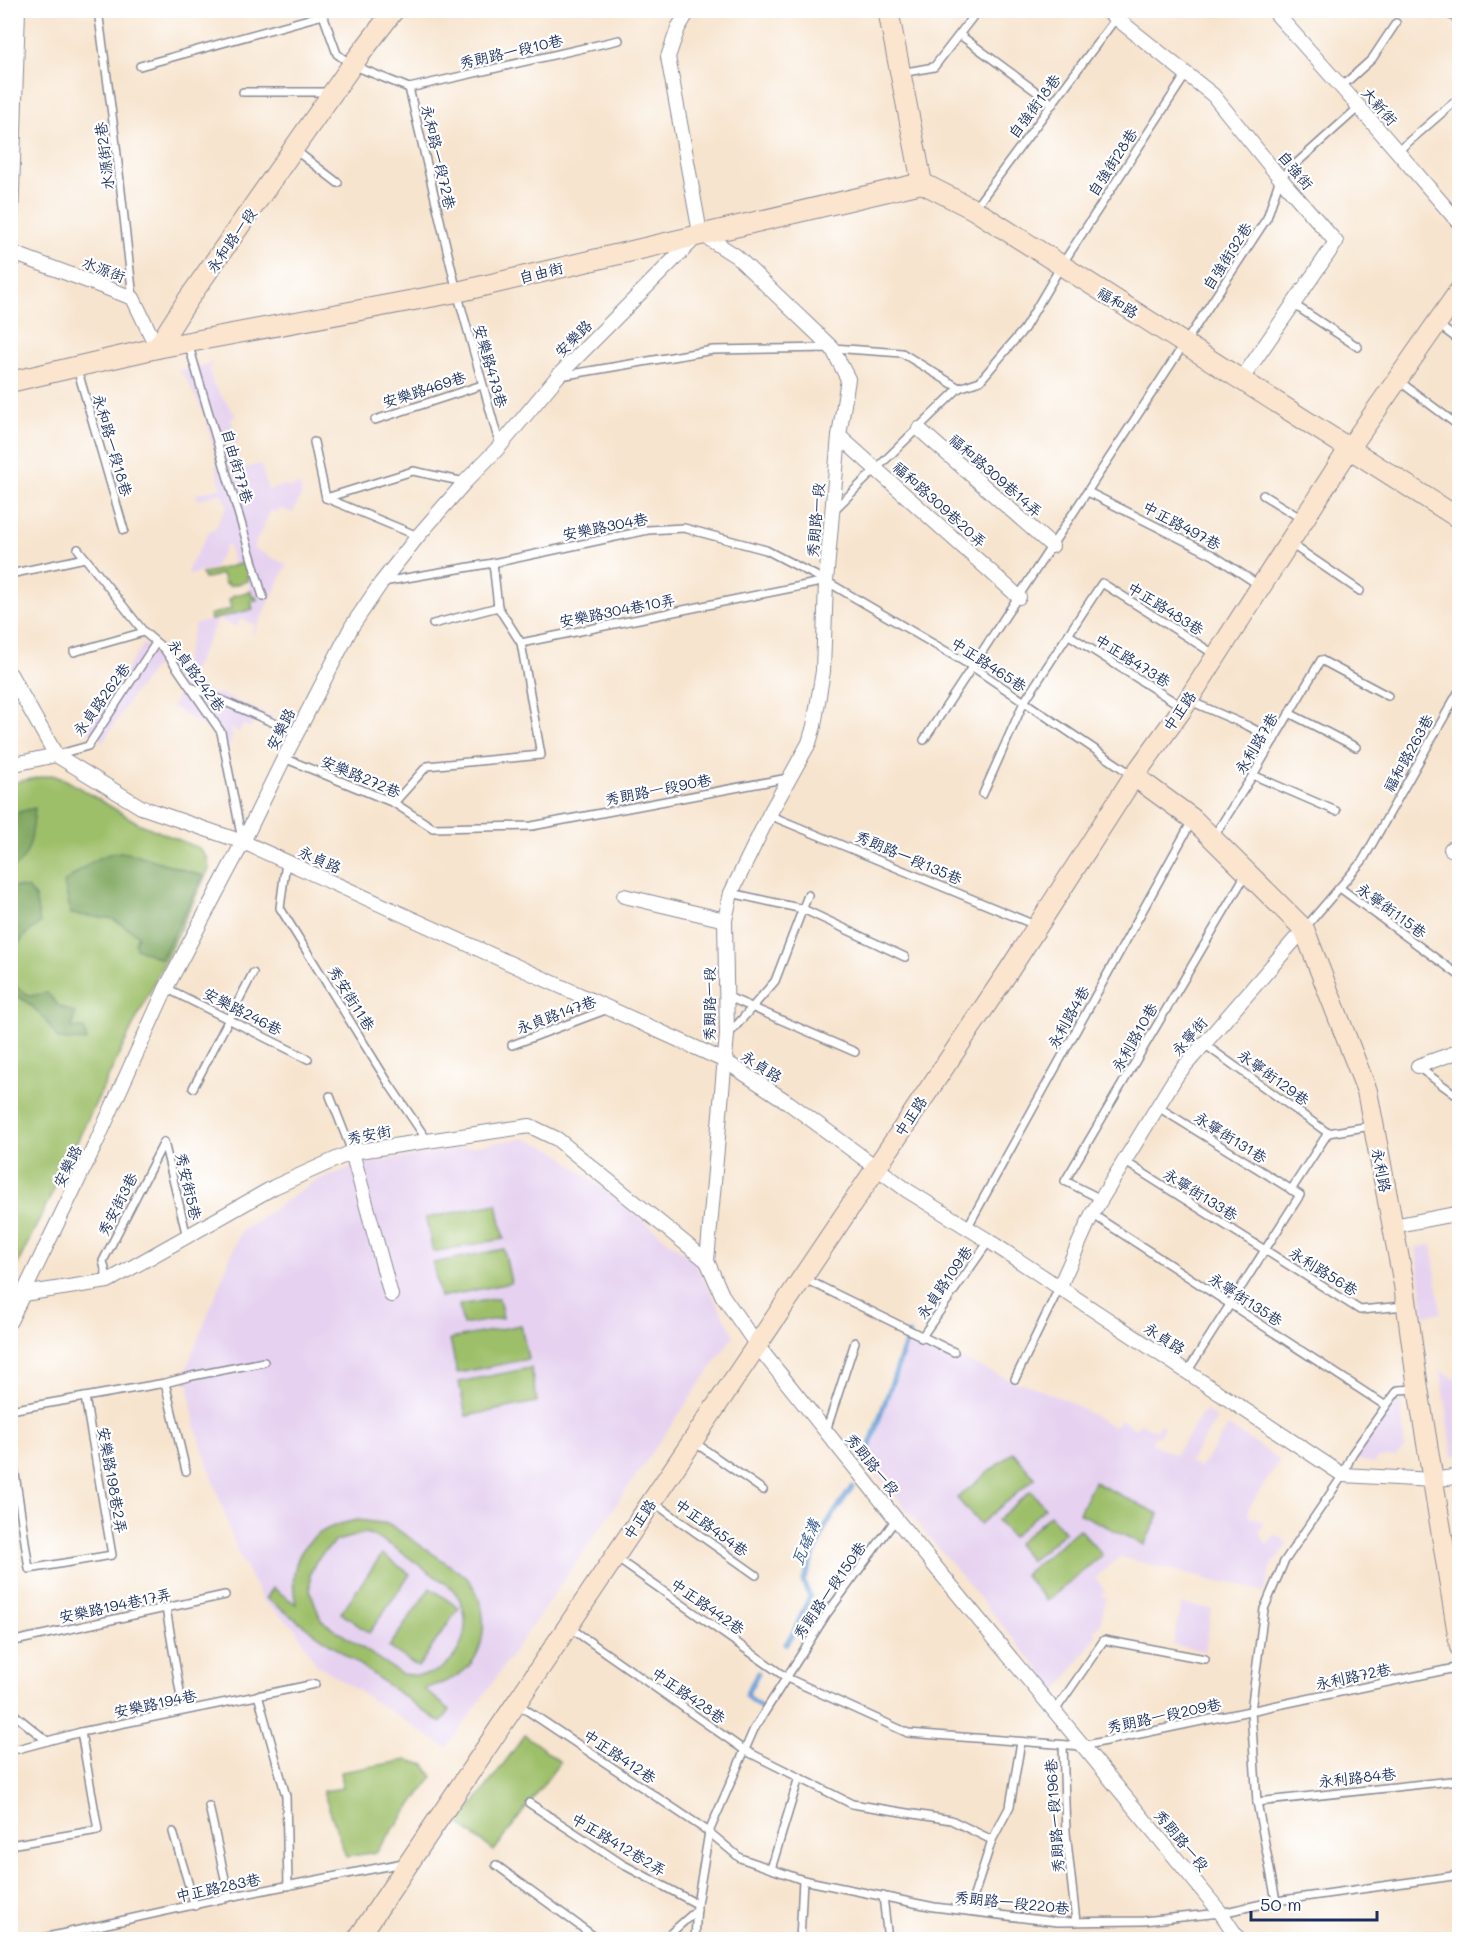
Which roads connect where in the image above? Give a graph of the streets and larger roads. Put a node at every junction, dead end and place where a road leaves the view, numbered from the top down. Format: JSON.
{"nodes":[{"id":1,"x":18,"y":10,"type":"edge"},
{"id":2,"x":394,"y":10,"type":"edge"},
{"id":3,"x":674,"y":10,"type":"edge"},
{"id":4,"x":689,"y":10,"type":"edge"},
{"id":5,"x":888,"y":10,"type":"edge"},
{"id":6,"x":1273,"y":10,"type":"edge"},
{"id":7,"x":1111,"y":14,"type":"edge"},
{"id":8,"x":678,"y":27,"type":"junction"},
{"id":9,"x":922,"y":183,"type":"junction"},
{"id":10,"x":1460,"y":224,"type":"edge"},
{"id":11,"x":700,"y":233,"type":"junction"},
{"id":12,"x":10,"y":251,"type":"edge"},
{"id":13,"x":1460,"y":290,"type":"edge"},
{"id":14,"x":157,"y":348,"type":"junction"},
{"id":15,"x":1241,"y":380,"type":"junction"},
{"id":16,"x":10,"y":382,"type":"edge"},
{"id":17,"x":919,"y":429,"type":"road end"},
{"id":18,"x":839,"y":436,"type":"junction"},
{"id":19,"x":1349,"y":449,"type":"junction"},
{"id":20,"x":1460,"y":519,"type":"edge"},
{"id":21,"x":1052,"y":546,"type":"road end"},
{"id":22,"x":1019,"y":597,"type":"road end"},
{"id":23,"x":10,"y":674,"type":"edge"},
{"id":24,"x":57,"y":755,"type":"junction"},
{"id":25,"x":10,"y":765,"type":"edge"},
{"id":26,"x":1134,"y":776,"type":"junction"},
{"id":27,"x":243,"y":842,"type":"junction"},
{"id":28,"x":624,"y":896,"type":"dead end"},
{"id":29,"x":724,"y":920,"type":"junction"},
{"id":30,"x":1304,"y":929,"type":"junction"},
{"id":31,"x":1460,"y":1051,"type":"edge"},
{"id":32,"x":725,"y":1061,"type":"junction"},
{"id":33,"x":1418,"y":1066,"type":"road end"},
{"id":34,"x":352,"y":1152,"type":"junction"},
{"id":35,"x":876,"y":1167,"type":"junction"},
{"id":36,"x":1460,"y":1214,"type":"edge"},
{"id":37,"x":1393,"y":1226,"type":"junction"},
{"id":38,"x":707,"y":1261,"type":"junction"},
{"id":39,"x":1059,"y":1288,"type":"junction"},
{"id":40,"x":23,"y":1294,"type":"junction"},
{"id":41,"x":391,"y":1295,"type":"dead end"},
{"id":42,"x":10,"y":1321,"type":"edge"},
{"id":43,"x":756,"y":1344,"type":"junction"},
{"id":44,"x":1460,"y":1476,"type":"edge"},
{"id":45,"x":1433,"y":1480,"type":"junction"},
{"id":46,"x":1460,"y":1647,"type":"edge"},
{"id":47,"x":357,"y":1940,"type":"edge"},
{"id":48,"x":1239,"y":1940,"type":"edge"}],
"edges":[{"from":1,"to":12,"type":"street"},
{"from":2,"to":14,"type":"street","name":"永和路一段"},
{"from":3,"to":8,"type":"street"},
{"from":4,"to":8,"type":"street"},
{"from":5,"to":9,"type":"street"},
{"from":6,"to":10,"type":"street","name":"大新街"},
{"from":7,"to":15,"type":"street","name":"自強街"},
{"from":8,"to":11,"type":"street"},
{"from":9,"to":11,"type":"street","name":"自由街"},
{"from":9,"to":15,"type":"street","name":"福和路"},
{"from":11,"to":14,"type":"street","name":"自由街"},
{"from":11,"to":18,"type":"street","name":"秀朗路一段"},
{"from":11,"to":27,"type":"street","name":"安樂路"},
{"from":12,"to":14,"type":"street","name":"水源街"},
{"from":13,"to":19,"type":"street","name":"中正路"},
{"from":14,"to":16,"type":"street"},
{"from":15,"to":19,"type":"street","name":"福和路"},
{"from":17,"to":21,"type":"street","name":"福和路309巷14弄"},
{"from":18,"to":22,"type":"street","name":"福和路309巷20弄"},
{"from":18,"to":29,"type":"street","name":"秀朗路一段"},
{"from":19,"to":20,"type":"street","name":"福和路"},
{"from":19,"to":26,"type":"street","name":"中正路"},
{"from":23,"to":24,"type":"street","name":"永貞路"},
{"from":24,"to":25,"type":"street"},
{"from":24,"to":27,"type":"street","name":"永貞路"},
{"from":26,"to":30,"type":"street","name":"永利路"},
{"from":26,"to":35,"type":"street","name":"中正路"},
{"from":27,"to":32,"type":"street","name":"永貞路"},
{"from":27,"to":40,"type":"street","name":"安樂路"},
{"from":28,"to":29,"type":"street"},
{"from":29,"to":32,"type":"street","name":"秀朗路一段"},
{"from":30,"to":37,"type":"street","name":"永利路"},
{"from":30,"to":39,"type":"street","name":"永寧街"},
{"from":31,"to":33,"type":"street"},
{"from":32,"to":35,"type":"street","name":"永貞路"},
{"from":32,"to":38,"type":"street","name":"秀朗路一段"},
{"from":34,"to":38,"type":"street","name":"秀安街"},
{"from":34,"to":40,"type":"street","name":"秀安街"},
{"from":34,"to":41,"type":"street"},
{"from":35,"to":39,"type":"street","name":"永貞路"},
{"from":35,"to":43,"type":"street","name":"中正路"},
{"from":36,"to":37,"type":"street"},
{"from":37,"to":45,"type":"street","name":"永利路"},
{"from":38,"to":43,"type":"street","name":"秀朗路一段"},
{"from":39,"to":45,"type":"street","name":"永貞路"},
{"from":40,"to":42,"type":"street","name":"安樂路"},
{"from":43,"to":47,"type":"street","name":"中正路"},
{"from":43,"to":48,"type":"street","name":"秀朗路一段"},
{"from":44,"to":45,"type":"street"},
{"from":45,"to":46,"type":"street","name":"永利路"}]}
